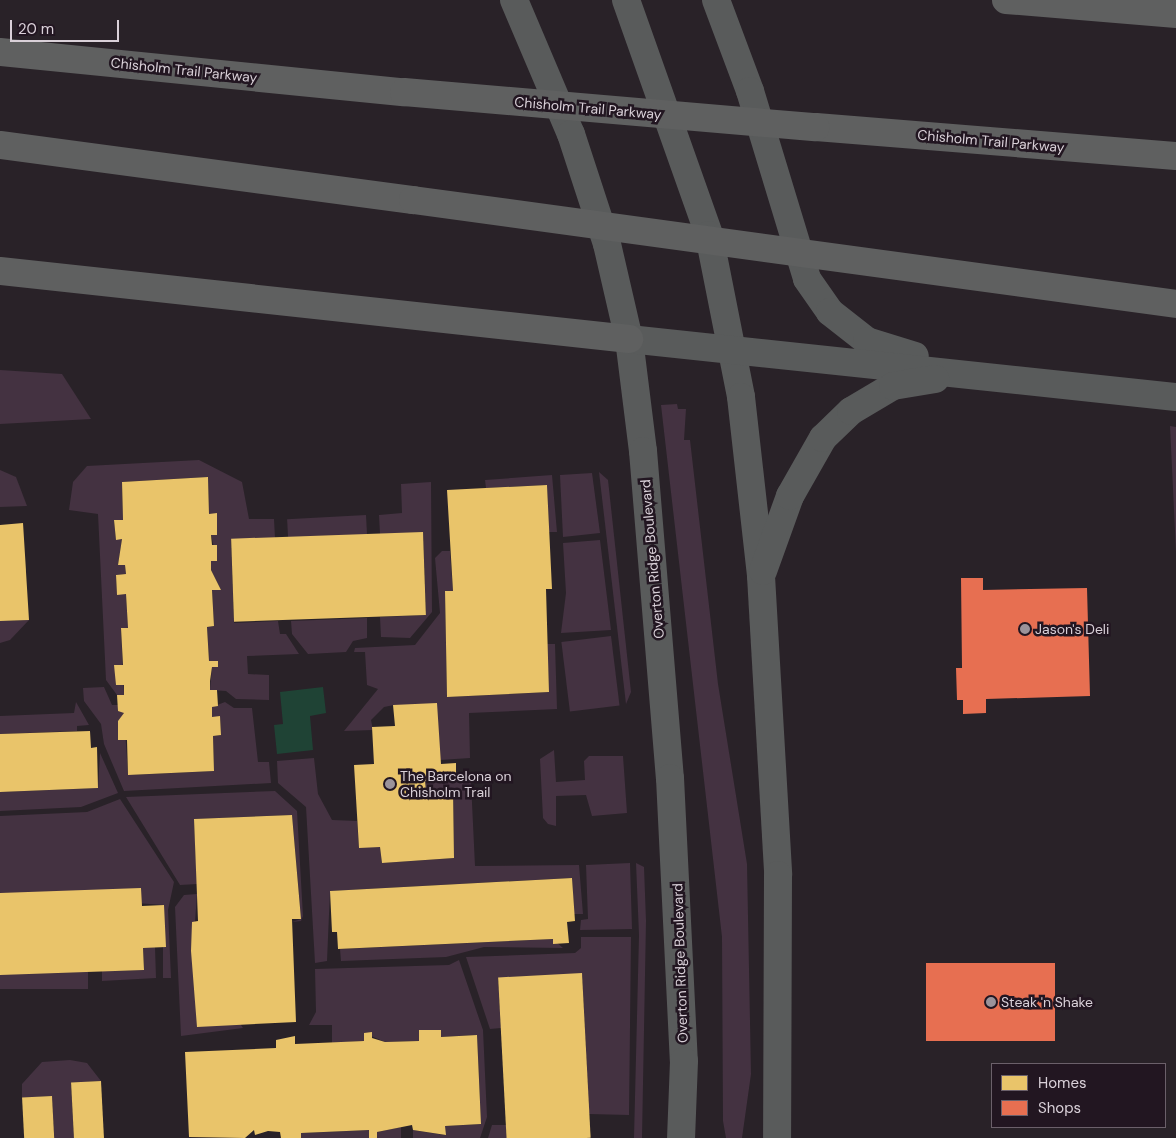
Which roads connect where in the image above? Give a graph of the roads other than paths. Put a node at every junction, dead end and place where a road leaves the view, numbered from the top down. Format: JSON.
{"nodes":[{"id":1,"x":514,"y":0,"type":"edge"},
{"id":2,"x":626,"y":0,"type":"edge"},
{"id":3,"x":716,"y":0,"type":"edge"},
{"id":4,"x":1006,"y":0,"type":"edge"},
{"id":5,"x":1176,"y":14,"type":"edge"},
{"id":6,"x":0,"y":52,"type":"edge"},
{"id":7,"x":0,"y":145,"type":"edge"},
{"id":8,"x":1176,"y":156,"type":"edge"},
{"id":9,"x":0,"y":271,"type":"edge"},
{"id":10,"x":1176,"y":304,"type":"edge"},
{"id":11,"x":629,"y":339,"type":"junction"},
{"id":12,"x":733,"y":348,"type":"junction"},
{"id":13,"x":968,"y":374,"type":"junction"},
{"id":14,"x":1176,"y":397,"type":"edge"},
{"id":15,"x":761,"y":576,"type":"junction"},
{"id":16,"x":681,"y":1138,"type":"edge"},
{"id":17,"x":777,"y":1138,"type":"edge"}],
"edges":[{"from":1,"to":11,"type":"street","name":"Overton Ridge Boulevard"},
{"from":2,"to":12,"type":"street"},
{"from":3,"to":13,"type":"street"},
{"from":4,"to":5,"type":"highway"},
{"from":6,"to":8,"type":"highway","name":"Chisholm Trail Parkway","bridge":true},
{"from":7,"to":10,"type":"highway","bridge":true},
{"from":9,"to":11,"type":"highway"},
{"from":11,"to":12,"type":"street"},
{"from":11,"to":16,"type":"street","name":"Overton Ridge Boulevard"},
{"from":12,"to":13,"type":"street"},
{"from":12,"to":15,"type":"street"},
{"from":13,"to":14,"type":"street"},
{"from":13,"to":15,"type":"street"},
{"from":15,"to":17,"type":"street"}]}
